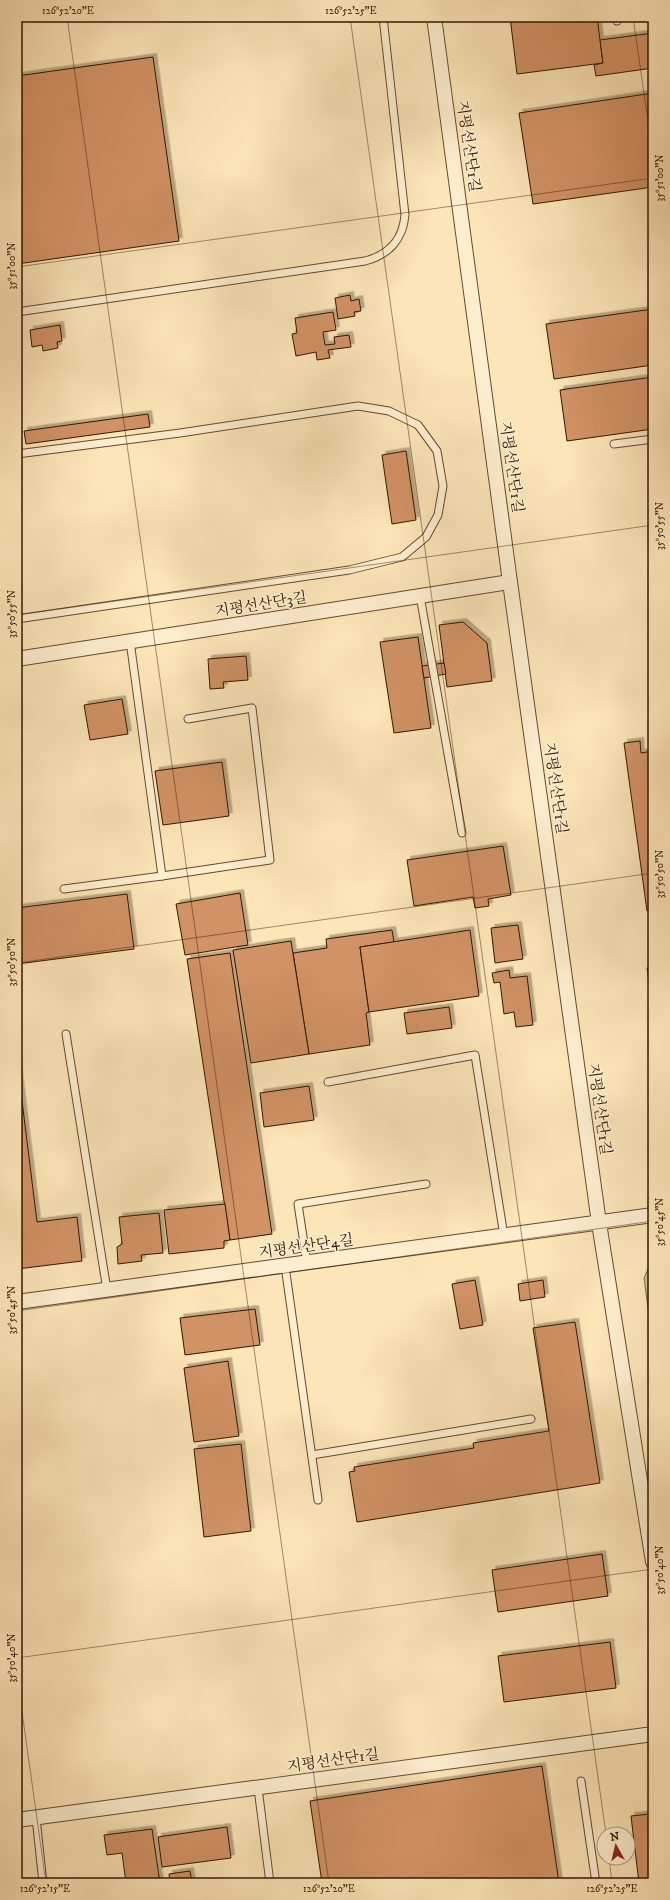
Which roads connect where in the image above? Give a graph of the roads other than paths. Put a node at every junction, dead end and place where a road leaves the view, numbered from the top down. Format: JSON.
{"nodes":[{"id":1,"x":383,"y":17,"type":"edge"},
{"id":2,"x":434,"y":17,"type":"edge"},
{"id":3,"x":17,"y":312,"type":"edge"},
{"id":4,"x":653,"y":439,"type":"edge"},
{"id":5,"x":614,"y":444,"type":"dead end"},
{"id":6,"x":17,"y":454,"type":"edge"},
{"id":7,"x":510,"y":582,"type":"junction"},
{"id":8,"x":420,"y":596,"type":"junction"},
{"id":9,"x":17,"y":619,"type":"edge"},
{"id":10,"x":130,"y":641,"type":"junction"},
{"id":11,"x":17,"y":659,"type":"edge"},
{"id":12,"x":188,"y":719,"type":"dead end"},
{"id":13,"x":462,"y":833,"type":"dead end"},
{"id":14,"x":162,"y":876,"type":"junction"},
{"id":15,"x":64,"y":889,"type":"dead end"},
{"id":16,"x":66,"y":1034,"type":"dead end"},
{"id":17,"x":328,"y":1082,"type":"dead end"},
{"id":18,"x":426,"y":1184,"type":"dead end"},
{"id":19,"x":653,"y":1215,"type":"edge"},
{"id":20,"x":599,"y":1223,"type":"junction"},
{"id":21,"x":504,"y":1236,"type":"junction"},
{"id":22,"x":307,"y":1263,"type":"junction"},
{"id":23,"x":285,"y":1266,"type":"junction"},
{"id":24,"x":107,"y":1290,"type":"junction"},
{"id":25,"x":17,"y":1302,"type":"edge"},
{"id":26,"x":531,"y":1419,"type":"dead end"},
{"id":27,"x":312,"y":1455,"type":"junction"},
{"id":28,"x":318,"y":1500,"type":"dead end"},
{"id":29,"x":653,"y":1562,"type":"edge"},
{"id":30,"x":653,"y":1734,"type":"edge"},
{"id":31,"x":581,"y":1781,"type":"dead end"},
{"id":32,"x":258,"y":1788,"type":"junction"},
{"id":33,"x":36,"y":1818,"type":"junction"},
{"id":34,"x":17,"y":1820,"type":"edge"},
{"id":35,"x":43,"y":1883,"type":"edge"},
{"id":36,"x":270,"y":1883,"type":"edge"},
{"id":37,"x":596,"y":1883,"type":"edge"}],
"edges":[{"from":1,"to":3,"type":"lane"},
{"from":2,"to":7,"type":"street","name":"지평선산단1길"},
{"from":4,"to":5,"type":"lane"},
{"from":6,"to":9,"type":"lane"},
{"from":7,"to":8,"type":"street","name":"지평선산단3길"},
{"from":7,"to":20,"type":"street","name":"지평선산단1길"},
{"from":8,"to":10,"type":"street","name":"지평선산단3길"},
{"from":8,"to":13,"type":"lane"},
{"from":10,"to":11,"type":"street","name":"지평선산단3길"},
{"from":10,"to":14,"type":"lane"},
{"from":12,"to":14,"type":"lane"},
{"from":14,"to":15,"type":"lane"},
{"from":16,"to":24,"type":"lane"},
{"from":17,"to":21,"type":"lane"},
{"from":18,"to":22,"type":"lane"},
{"from":19,"to":20,"type":"street","name":"지평선산단4길"},
{"from":20,"to":21,"type":"street","name":"지평선산단4길"},
{"from":20,"to":29,"type":"street","name":"지평선산단1길"},
{"from":21,"to":22,"type":"street","name":"지평선산단4길"},
{"from":22,"to":23,"type":"street","name":"지평선산단4길"},
{"from":23,"to":24,"type":"street","name":"지평선산단4길"},
{"from":23,"to":27,"type":"lane"},
{"from":24,"to":25,"type":"street","name":"지평선산단4길"},
{"from":26,"to":27,"type":"lane"},
{"from":27,"to":28,"type":"lane"},
{"from":30,"to":32,"type":"street","name":"지평선산단1길"},
{"from":31,"to":37,"type":"lane"},
{"from":32,"to":33,"type":"street","name":"지평선산단1길"},
{"from":32,"to":36,"type":"lane"},
{"from":33,"to":34,"type":"street","name":"지평선산단1길"},
{"from":33,"to":35,"type":"lane"}]}
